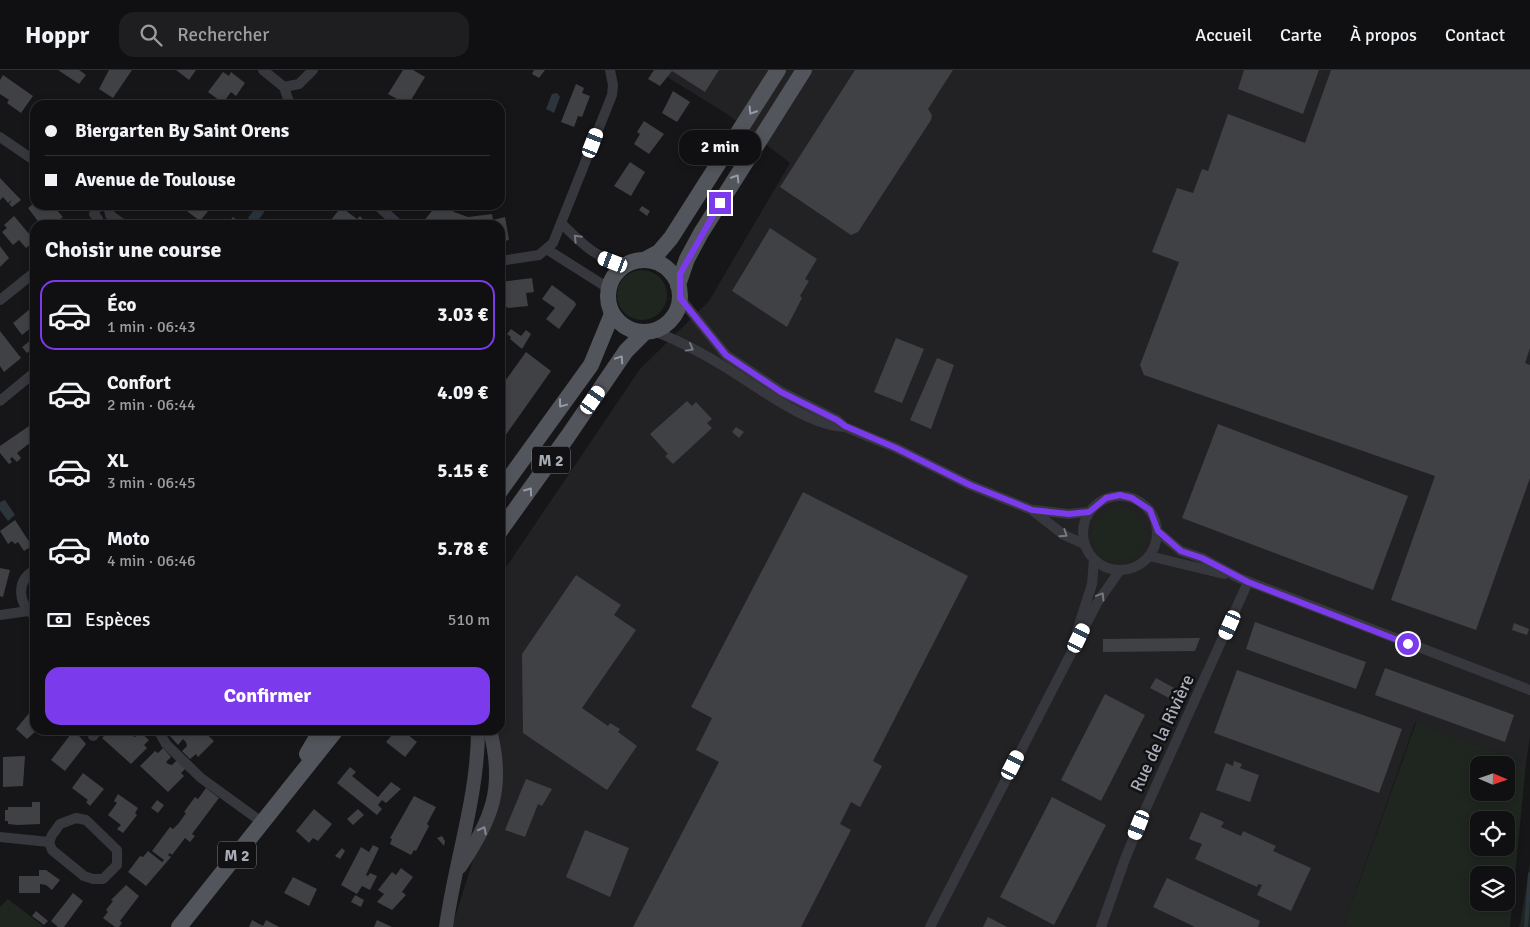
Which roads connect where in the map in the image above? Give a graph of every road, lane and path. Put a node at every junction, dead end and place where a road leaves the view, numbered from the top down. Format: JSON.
{"nodes":[{"id":1,"x":263,"y":70,"type":"edge"},
{"id":2,"x":313,"y":70,"type":"edge"},
{"id":3,"x":610,"y":70,"type":"edge"},
{"id":4,"x":778,"y":70,"type":"edge"},
{"id":5,"x":804,"y":70,"type":"edge"},
{"id":6,"x":284,"y":87,"type":"junction"},
{"id":7,"x":288,"y":100,"type":"edge"},
{"id":8,"x":0,"y":137,"type":"edge"},
{"id":9,"x":30,"y":158,"type":"edge"},
{"id":10,"x":108,"y":210,"type":"edge"},
{"id":11,"x":382,"y":210,"type":"edge"},
{"id":12,"x":110,"y":215,"type":"junction"},
{"id":13,"x":106,"y":220,"type":"edge"},
{"id":14,"x":117,"y":220,"type":"edge"},
{"id":15,"x":394,"y":220,"type":"edge"},
{"id":16,"x":561,"y":223,"type":"junction"},
{"id":17,"x":548,"y":250,"type":"junction"},
{"id":18,"x":505,"y":260,"type":"edge"},
{"id":19,"x":646,"y":260,"type":"junction"},
{"id":20,"x":626,"y":264,"type":"junction"},
{"id":21,"x":30,"y":276,"type":"edge"},
{"id":22,"x":608,"y":288,"type":"junction"},
{"id":23,"x":679,"y":292,"type":"junction"},
{"id":24,"x":0,"y":300,"type":"edge"},
{"id":25,"x":612,"y":314,"type":"junction"},
{"id":26,"x":648,"y":332,"type":"junction"},
{"id":27,"x":30,"y":376,"type":"edge"},
{"id":28,"x":0,"y":401,"type":"edge"},
{"id":29,"x":845,"y":426,"type":"junction"},
{"id":30,"x":506,"y":474,"type":"edge"},
{"id":31,"x":1032,"y":510,"type":"junction"},
{"id":32,"x":1089,"y":512,"type":"junction"},
{"id":33,"x":505,"y":524,"type":"edge"},
{"id":34,"x":1158,"y":531,"type":"junction"},
{"id":35,"x":1084,"y":544,"type":"junction"},
{"id":36,"x":1149,"y":556,"type":"junction"},
{"id":37,"x":1094,"y":560,"type":"junction"},
{"id":38,"x":1120,"y":570,"type":"junction"},
{"id":39,"x":30,"y":575,"type":"edge"},
{"id":40,"x":1244,"y":580,"type":"junction"},
{"id":41,"x":30,"y":611,"type":"edge"},
{"id":42,"x":30,"y":614,"type":"edge"},
{"id":43,"x":0,"y":615,"type":"edge"},
{"id":44,"x":1070,"y":655,"type":"junction"},
{"id":45,"x":1530,"y":690,"type":"edge"},
{"id":46,"x":161,"y":735,"type":"edge"},
{"id":47,"x":318,"y":735,"type":"edge"},
{"id":48,"x":332,"y":735,"type":"edge"},
{"id":49,"x":478,"y":735,"type":"edge"},
{"id":50,"x":491,"y":735,"type":"edge"},
{"id":51,"x":293,"y":781,"type":"junction"},
{"id":52,"x":263,"y":823,"type":"junction"},
{"id":53,"x":0,"y":837,"type":"edge"},
{"id":54,"x":49,"y":842,"type":"junction"},
{"id":55,"x":457,"y":871,"type":"junction"},
{"id":56,"x":179,"y":927,"type":"edge"},
{"id":57,"x":446,"y":927,"type":"edge"},
{"id":58,"x":930,"y":927,"type":"edge"},
{"id":59,"x":1101,"y":927,"type":"edge"}],
"edges":[{"from":1,"to":6,"type":"street"},
{"from":2,"to":6,"type":"street"},
{"from":3,"to":16,"type":"street"},
{"from":4,"to":19,"type":"main road","one_way":true},
{"from":23,"to":5,"type":"main road","one_way":true},
{"from":6,"to":7,"type":"street"},
{"from":8,"to":9,"type":"street"},
{"from":10,"to":12,"type":"street"},
{"from":11,"to":15,"type":"street"},
{"from":12,"to":13,"type":"street"},
{"from":12,"to":14,"type":"street"},
{"from":16,"to":17,"type":"street"},
{"from":20,"to":16,"type":"street","one_way":true},
{"from":17,"to":18,"type":"street"},
{"from":17,"to":22,"type":"street"},
{"from":19,"to":20,"type":"main road"},
{"from":19,"to":23,"type":"main road"},
{"from":20,"to":22,"type":"main road"},
{"from":21,"to":24,"type":"street"},
{"from":22,"to":25,"type":"main road"},
{"from":23,"to":26,"type":"main road"},
{"from":23,"to":29,"type":"street"},
{"from":25,"to":26,"type":"main road"},
{"from":25,"to":30,"type":"main road","number":"M 2","one_way":true},
{"from":26,"to":29,"type":"street","one_way":true},
{"from":33,"to":26,"type":"main road","number":"M 2","one_way":true},
{"from":27,"to":28,"type":"street"},
{"from":29,"to":31,"type":"street"},
{"from":31,"to":32,"type":"street"},
{"from":31,"to":35,"type":"street","one_way":true},
{"from":32,"to":34,"type":"street"},
{"from":32,"to":35,"type":"street"},
{"from":34,"to":36,"type":"street"},
{"from":34,"to":40,"type":"street"},
{"from":35,"to":37,"type":"street"},
{"from":36,"to":38,"type":"street"},
{"from":36,"to":40,"type":"street"},
{"from":37,"to":38,"type":"street"},
{"from":37,"to":44,"type":"street"},
{"from":44,"to":38,"type":"street","one_way":true},
{"from":39,"to":41,"type":"street"},
{"from":40,"to":45,"type":"street"},
{"from":40,"to":59,"type":"street","name":"Rue de la Rivière"},
{"from":42,"to":43,"type":"street"},
{"from":44,"to":58,"type":"street"},
{"from":46,"to":52,"type":"street"},
{"from":47,"to":51,"type":"main road","number":"M 2"},
{"from":48,"to":51,"type":"main road","number":"M 2"},
{"from":49,"to":55,"type":"street"},
{"from":55,"to":50,"type":"street","one_way":true},
{"from":51,"to":52,"type":"main road","number":"M 2"},
{"from":52,"to":56,"type":"main road","number":"M 2"},
{"from":53,"to":54,"type":"street"},
{"from":54,"to":54,"type":"street"},
{"from":55,"to":57,"type":"street"}]}
